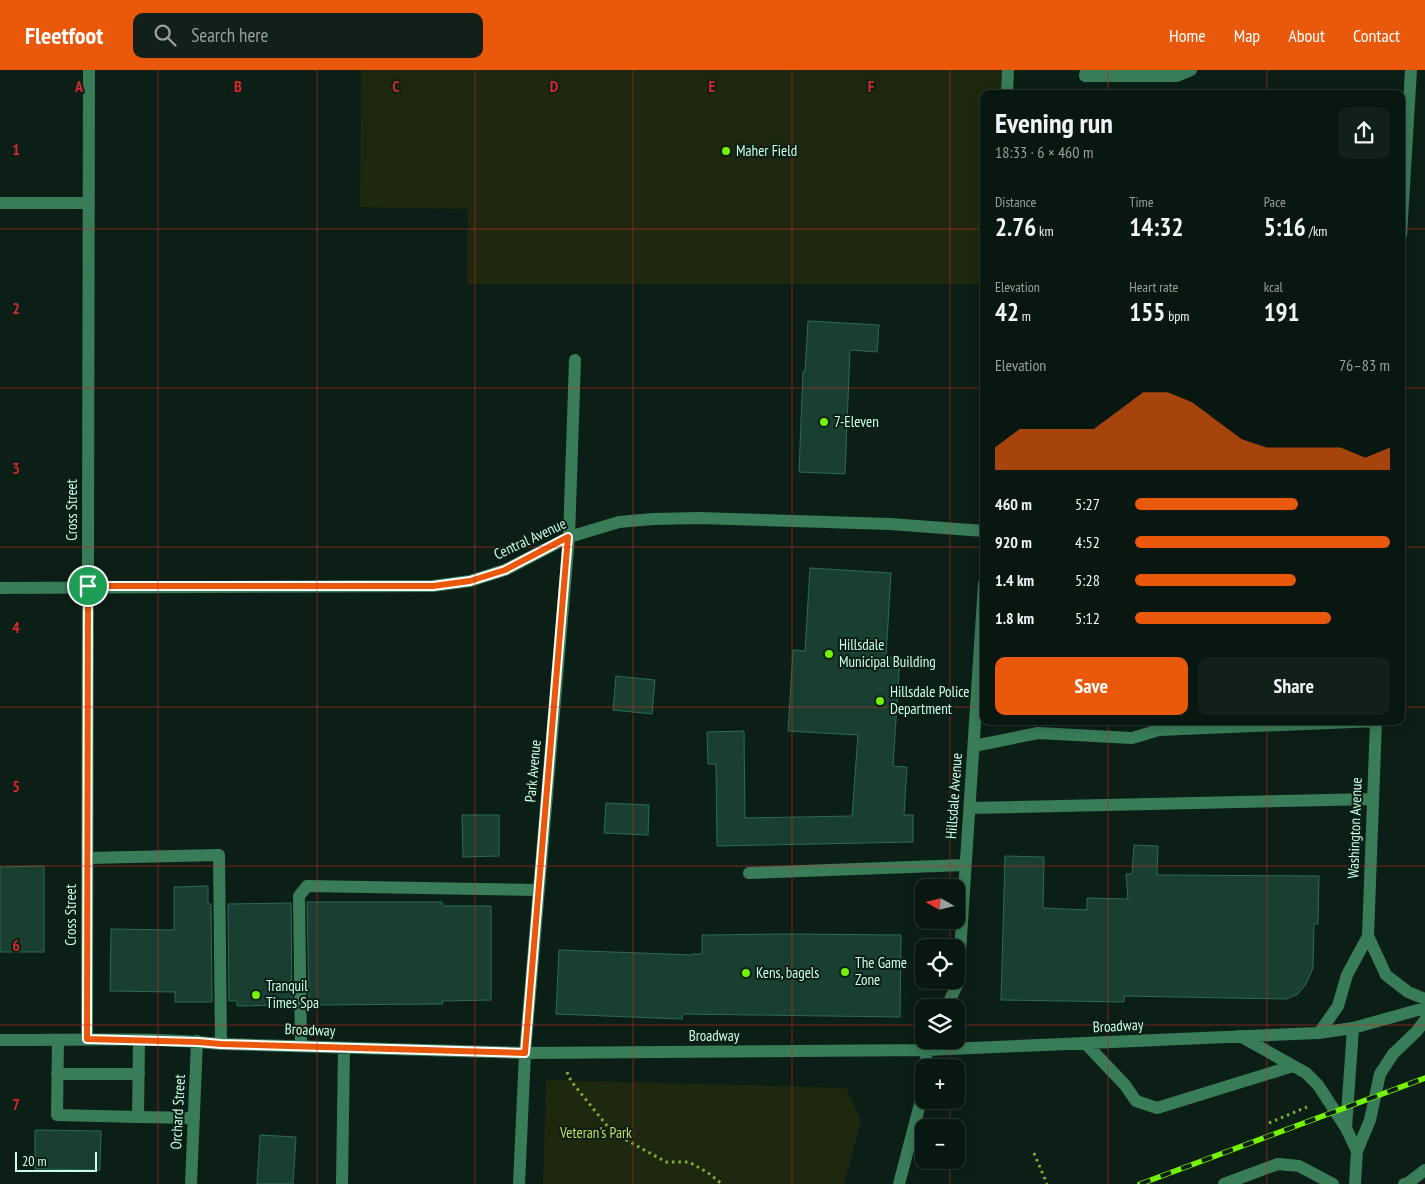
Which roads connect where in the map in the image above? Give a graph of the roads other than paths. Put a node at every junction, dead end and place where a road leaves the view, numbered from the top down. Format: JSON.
{"nodes":[{"id":1,"x":89,"y":70,"type":"edge"},
{"id":2,"x":1008,"y":70,"type":"edge"},
{"id":3,"x":1086,"y":70,"type":"edge"},
{"id":4,"x":1192,"y":70,"type":"edge"},
{"id":5,"x":1412,"y":70,"type":"edge"},
{"id":6,"x":1007,"y":90,"type":"edge"},
{"id":7,"x":1405,"y":175,"type":"edge"},
{"id":8,"x":0,"y":203,"type":"edge"},
{"id":9,"x":89,"y":203,"type":"junction"},
{"id":10,"x":575,"y":360,"type":"dead end"},
{"id":11,"x":980,"y":531,"type":"edge"},
{"id":12,"x":568,"y":537,"type":"junction"},
{"id":13,"x":88,"y":586,"type":"junction"},
{"id":14,"x":0,"y":588,"type":"edge"},
{"id":15,"x":980,"y":649,"type":"edge"},
{"id":16,"x":1210,"y":725,"type":"edge"},
{"id":17,"x":1376,"y":725,"type":"edge"},
{"id":18,"x":1168,"y":726,"type":"edge"},
{"id":19,"x":974,"y":746,"type":"junction"},
{"id":20,"x":1373,"y":799,"type":"junction"},
{"id":21,"x":970,"y":808,"type":"junction"},
{"id":22,"x":88,"y":858,"type":"junction"},
{"id":23,"x":965,"y":865,"type":"junction"},
{"id":24,"x":748,"y":873,"type":"dead end"},
{"id":25,"x":539,"y":890,"type":"junction"},
{"id":26,"x":1368,"y":936,"type":"junction"},
{"id":27,"x":950,"y":999,"type":"edge"},
{"id":28,"x":1425,"y":1000,"type":"edge"},
{"id":29,"x":1425,"y":1008,"type":"edge"},
{"id":30,"x":1425,"y":1020,"type":"edge"},
{"id":31,"x":1353,"y":1028,"type":"junction"},
{"id":32,"x":1319,"y":1033,"type":"junction"},
{"id":33,"x":1240,"y":1036,"type":"junction"},
{"id":34,"x":87,"y":1039,"type":"junction"},
{"id":35,"x":0,"y":1040,"type":"edge"},
{"id":36,"x":58,"y":1040,"type":"junction"},
{"id":37,"x":139,"y":1040,"type":"junction"},
{"id":38,"x":198,"y":1042,"type":"junction"},
{"id":39,"x":221,"y":1044,"type":"junction"},
{"id":40,"x":1086,"y":1044,"type":"junction"},
{"id":41,"x":915,"y":1045,"type":"edge"},
{"id":42,"x":965,"y":1045,"type":"edge"},
{"id":43,"x":301,"y":1046,"type":"junction"},
{"id":44,"x":344,"y":1048,"type":"junction"},
{"id":45,"x":525,"y":1053,"type":"junction"},
{"id":46,"x":1293,"y":1066,"type":"junction"},
{"id":47,"x":57,"y":1074,"type":"junction"},
{"id":48,"x":138,"y":1074,"type":"junction"},
{"id":49,"x":919,"y":1109,"type":"edge"},
{"id":50,"x":138,"y":1117,"type":"junction"},
{"id":51,"x":194,"y":1118,"type":"junction"},
{"id":52,"x":1346,"y":1128,"type":"junction"},
{"id":53,"x":1357,"y":1151,"type":"junction"},
{"id":54,"x":1425,"y":1170,"type":"edge"},
{"id":55,"x":191,"y":1184,"type":"edge"},
{"id":56,"x":342,"y":1184,"type":"edge"},
{"id":57,"x":519,"y":1184,"type":"edge"},
{"id":58,"x":899,"y":1184,"type":"edge"},
{"id":59,"x":1224,"y":1184,"type":"edge"},
{"id":60,"x":1333,"y":1184,"type":"edge"},
{"id":61,"x":1355,"y":1184,"type":"edge"},
{"id":62,"x":1404,"y":1184,"type":"edge"}],
"edges":[{"from":1,"to":9,"type":"street","name":"Cross Street"},
{"from":2,"to":6,"type":"street"},
{"from":3,"to":4,"type":"street"},
{"from":5,"to":7,"type":"street"},
{"from":8,"to":9,"type":"street"},
{"from":9,"to":13,"type":"street","name":"Cross Street"},
{"from":10,"to":12,"type":"street","name":"Park Avenue"},
{"from":11,"to":12,"type":"street","name":"Central Avenue"},
{"from":12,"to":13,"type":"street","name":"Central Avenue"},
{"from":12,"to":25,"type":"street","name":"Park Avenue"},
{"from":13,"to":14,"type":"street","name":"Central Avenue"},
{"from":13,"to":22,"type":"street","name":"Cross Street"},
{"from":15,"to":19,"type":"street","name":"Hillsdale Avenue"},
{"from":16,"to":18,"type":"street"},
{"from":17,"to":20,"type":"street","name":"Washington Avenue"},
{"from":18,"to":19,"type":"street"},
{"from":19,"to":21,"type":"street","name":"Hillsdale Avenue"},
{"from":20,"to":21,"type":"street"},
{"from":20,"to":26,"type":"street","name":"Washington Avenue"},
{"from":21,"to":23,"type":"street","name":"Hillsdale Avenue"},
{"from":22,"to":34,"type":"street","name":"Cross Street"},
{"from":22,"to":39,"type":"street"},
{"from":23,"to":24,"type":"street"},
{"from":23,"to":27,"type":"street","name":"Hillsdale Avenue"},
{"from":25,"to":43,"type":"street"},
{"from":25,"to":45,"type":"street","name":"Park Avenue"},
{"from":26,"to":28,"type":"street","name":"Washington Avenue"},
{"from":26,"to":32,"type":"street","name":"Washington Avenue"},
{"from":29,"to":31,"type":"street","name":"Broadway"},
{"from":30,"to":53,"type":"street"},
{"from":31,"to":32,"type":"street","name":"Broadway"},
{"from":31,"to":52,"type":"street"},
{"from":32,"to":33,"type":"street","name":"Broadway"},
{"from":33,"to":40,"type":"street","name":"Broadway"},
{"from":33,"to":46,"type":"street"},
{"from":34,"to":36,"type":"street","name":"Broadway"},
{"from":34,"to":37,"type":"street","name":"Broadway"},
{"from":35,"to":36,"type":"street","name":"Broadway"},
{"from":36,"to":47,"type":"street"},
{"from":37,"to":38,"type":"street","name":"Broadway"},
{"from":37,"to":48,"type":"street"},
{"from":38,"to":39,"type":"street","name":"Broadway"},
{"from":38,"to":51,"type":"street","name":"Orchard Street"},
{"from":39,"to":43,"type":"street","name":"Broadway"},
{"from":40,"to":42,"type":"street","name":"Broadway"},
{"from":40,"to":46,"type":"street"},
{"from":41,"to":45,"type":"street","name":"Broadway"},
{"from":43,"to":44,"type":"street","name":"Broadway"},
{"from":44,"to":45,"type":"street","name":"Broadway"},
{"from":44,"to":56,"type":"street"},
{"from":45,"to":57,"type":"street","name":"Park Avenue"},
{"from":46,"to":52,"type":"street"},
{"from":47,"to":48,"type":"street"},
{"from":47,"to":50,"type":"street"},
{"from":48,"to":50,"type":"street"},
{"from":49,"to":58,"type":"street"},
{"from":50,"to":51,"type":"street"},
{"from":51,"to":55,"type":"street","name":"Orchard Street"},
{"from":52,"to":53,"type":"street"},
{"from":53,"to":61,"type":"street"},
{"from":54,"to":62,"type":"street"},
{"from":59,"to":60,"type":"street"}]}
